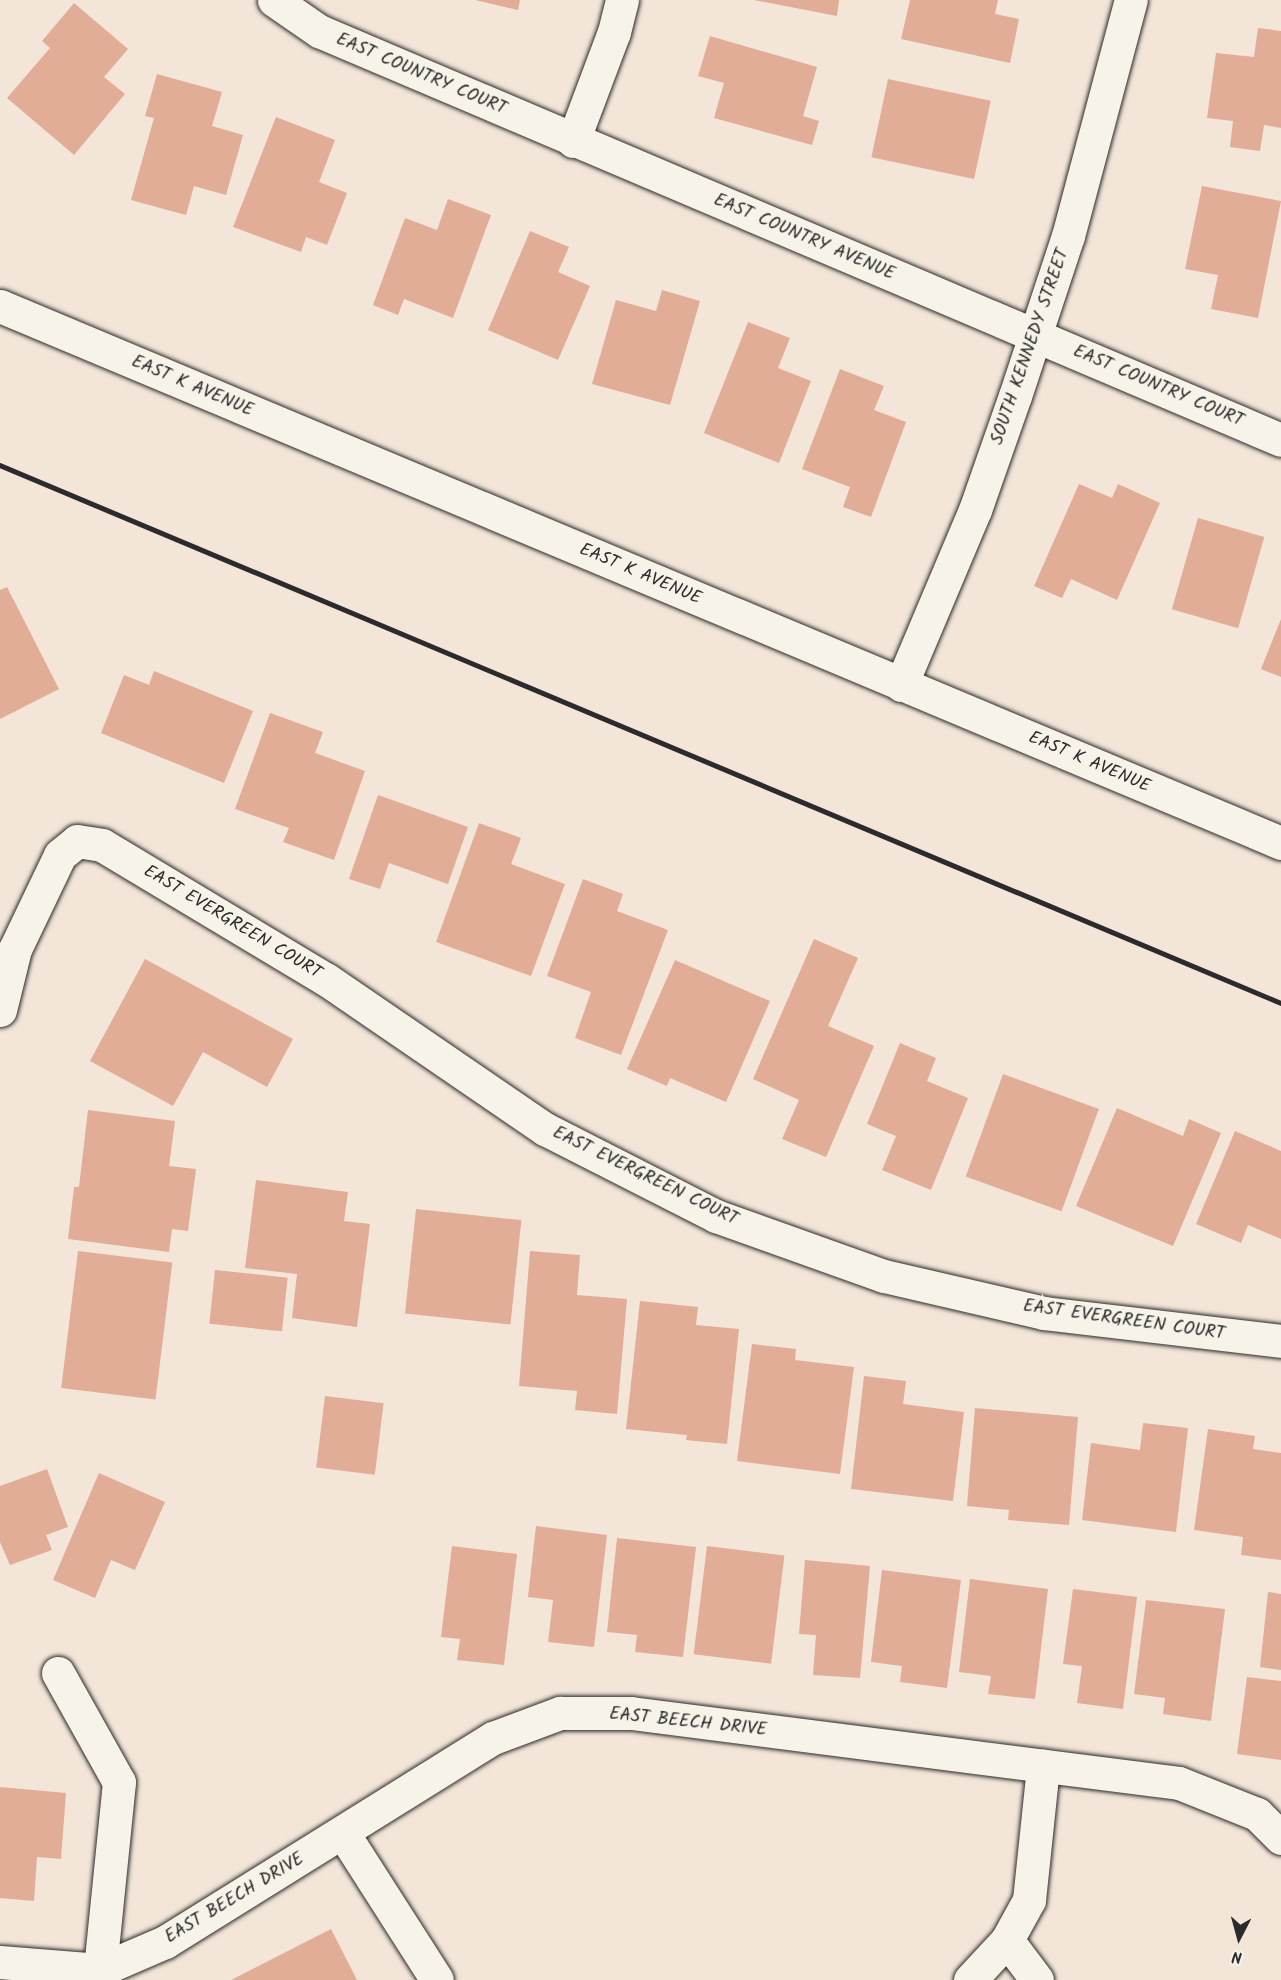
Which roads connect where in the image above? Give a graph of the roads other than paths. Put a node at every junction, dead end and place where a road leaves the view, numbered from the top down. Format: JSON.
{"nodes":[{"id":1,"x":274,"y":0,"type":"edge"},
{"id":2,"x":622,"y":0,"type":"edge"},
{"id":3,"x":1131,"y":0,"type":"edge"},
{"id":4,"x":573,"y":141,"type":"junction"},
{"id":5,"x":0,"y":306,"type":"edge"},
{"id":6,"x":1035,"y":335,"type":"junction"},
{"id":7,"x":1281,"y":440,"type":"edge"},
{"id":8,"x":902,"y":685,"type":"junction"},
{"id":9,"x":1281,"y":843,"type":"edge"},
{"id":10,"x":0,"y":1010,"type":"edge"},
{"id":11,"x":1281,"y":1341,"type":"edge"},
{"id":12,"x":58,"y":1673,"type":"dead end"},
{"id":13,"x":1043,"y":1767,"type":"junction"},
{"id":14,"x":343,"y":1833,"type":"junction"},
{"id":15,"x":1281,"y":1838,"type":"edge"},
{"id":16,"x":1007,"y":1940,"type":"junction"},
{"id":17,"x":0,"y":1962,"type":"edge"},
{"id":18,"x":100,"y":1970,"type":"junction"},
{"id":19,"x":437,"y":1980,"type":"edge"},
{"id":20,"x":970,"y":1980,"type":"edge"},
{"id":21,"x":1036,"y":1980,"type":"edge"}],
"edges":[{"from":1,"to":4,"type":"street","name":"EAST COUNTRY COURT"},
{"from":2,"to":4,"type":"street"},
{"from":3,"to":6,"type":"street","name":"SOUTH KENNEDY STREET"},
{"from":4,"to":6,"type":"street","name":"EAST COUNTRY AVENUE"},
{"from":5,"to":8,"type":"street","name":"EAST K AVENUE"},
{"from":6,"to":7,"type":"street","name":"EAST COUNTRY COURT"},
{"from":6,"to":8,"type":"street","name":"SOUTH KENNEDY STREET"},
{"from":8,"to":9,"type":"street","name":"EAST K AVENUE"},
{"from":10,"to":11,"type":"street","name":"EAST EVERGREEN COURT"},
{"from":12,"to":18,"type":"street"},
{"from":13,"to":14,"type":"street","name":"EAST BEECH DRIVE"},
{"from":13,"to":15,"type":"street","name":"EAST BEECH DRIVE"},
{"from":13,"to":16,"type":"street"},
{"from":14,"to":18,"type":"street","name":"EAST BEECH DRIVE"},
{"from":14,"to":19,"type":"street"},
{"from":16,"to":20,"type":"street"},
{"from":16,"to":21,"type":"street"},
{"from":17,"to":18,"type":"street","name":"EAST BEECH DRIVE"}]}
